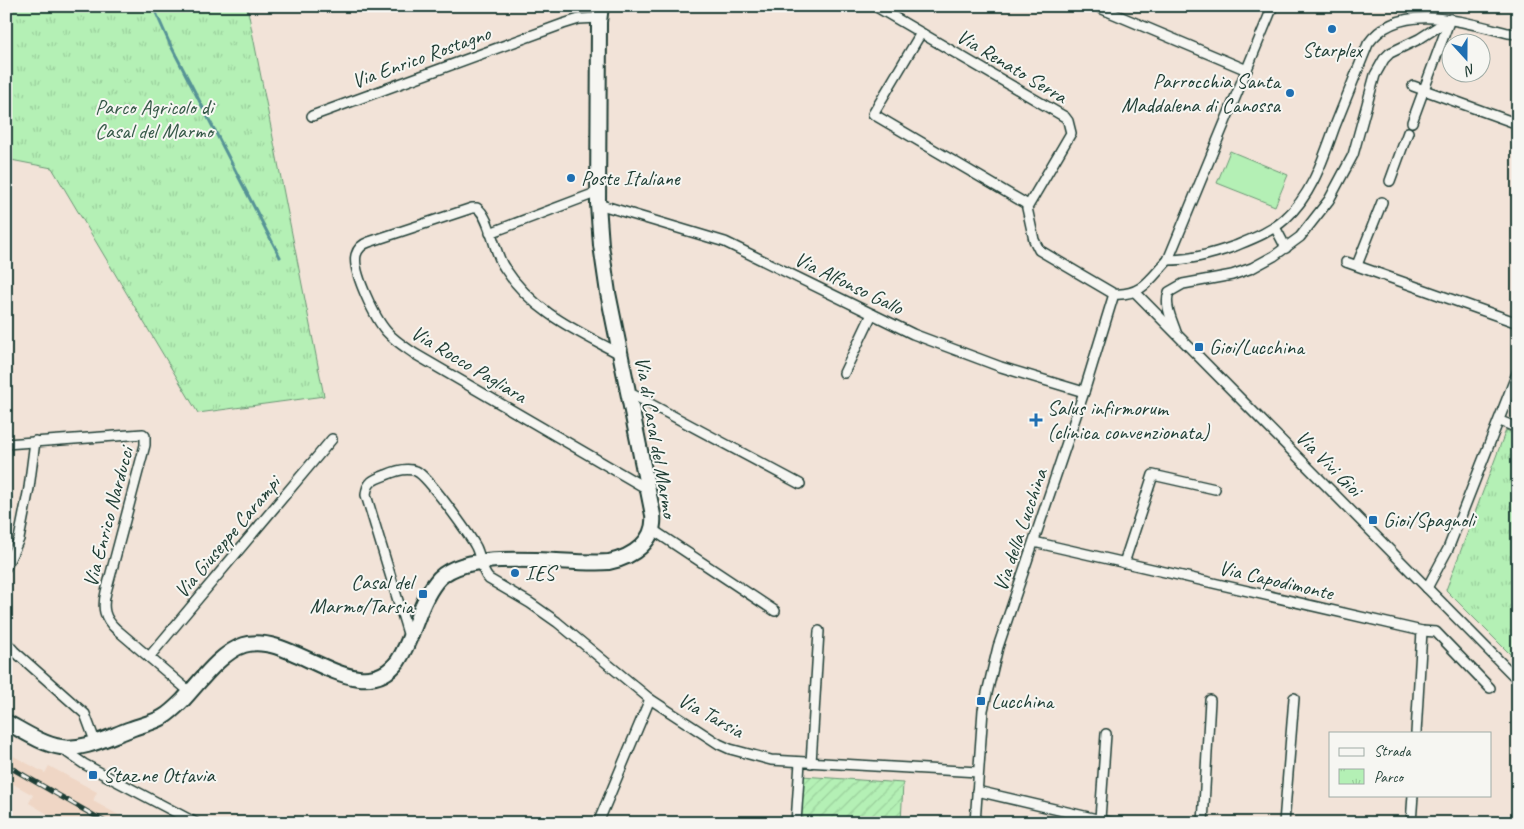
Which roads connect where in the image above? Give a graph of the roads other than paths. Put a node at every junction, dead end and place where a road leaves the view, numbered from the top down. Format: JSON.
{"nodes":[{"id":1,"x":875,"y":6,"type":"edge"},
{"id":2,"x":1101,"y":6,"type":"edge"},
{"id":3,"x":1273,"y":6,"type":"edge"},
{"id":4,"x":600,"y":12,"type":"edge"},
{"id":5,"x":1450,"y":18,"type":"junction"},
{"id":6,"x":921,"y":33,"type":"junction"},
{"id":7,"x":1518,"y":34,"type":"edge"},
{"id":8,"x":1247,"y":70,"type":"junction"},
{"id":9,"x":1413,"y":86,"type":"dead end"},
{"id":10,"x":1424,"y":90,"type":"junction"},
{"id":11,"x":312,"y":116,"type":"dead end"},
{"id":12,"x":1412,"y":122,"type":"dead end"},
{"id":13,"x":1518,"y":124,"type":"edge"},
{"id":14,"x":1408,"y":132,"type":"dead end"},
{"id":15,"x":1390,"y":181,"type":"dead end"},
{"id":16,"x":598,"y":198,"type":"junction"},
{"id":17,"x":1382,"y":202,"type":"dead end"},
{"id":18,"x":1028,"y":205,"type":"junction"},
{"id":19,"x":1275,"y":227,"type":"junction"},
{"id":20,"x":490,"y":233,"type":"junction"},
{"id":21,"x":1286,"y":248,"type":"junction"},
{"id":22,"x":1168,"y":260,"type":"junction"},
{"id":23,"x":1346,"y":262,"type":"dead end"},
{"id":24,"x":1357,"y":265,"type":"junction"},
{"id":25,"x":1135,"y":292,"type":"junction"},
{"id":26,"x":1114,"y":294,"type":"junction"},
{"id":27,"x":872,"y":314,"type":"junction"},
{"id":28,"x":1518,"y":323,"type":"edge"},
{"id":29,"x":1177,"y":335,"type":"junction"},
{"id":30,"x":620,"y":354,"type":"junction"},
{"id":31,"x":1518,"y":372,"type":"edge"},
{"id":32,"x":844,"y":373,"type":"dead end"},
{"id":33,"x":628,"y":392,"type":"junction"},
{"id":34,"x":1084,"y":392,"type":"junction"},
{"id":35,"x":1500,"y":421,"type":"junction"},
{"id":36,"x":1518,"y":428,"type":"edge"},
{"id":37,"x":332,"y":439,"type":"dead end"},
{"id":38,"x":35,"y":441,"type":"junction"},
{"id":39,"x":6,"y":444,"type":"edge"},
{"id":40,"x":800,"y":484,"type":"dead end"},
{"id":41,"x":1215,"y":489,"type":"dead end"},
{"id":42,"x":649,"y":490,"type":"junction"},
{"id":43,"x":653,"y":530,"type":"junction"},
{"id":44,"x":1034,"y":542,"type":"junction"},
{"id":45,"x":481,"y":562,"type":"junction"},
{"id":46,"x":1124,"y":563,"type":"junction"},
{"id":47,"x":6,"y":567,"type":"edge"},
{"id":48,"x":1427,"y":588,"type":"junction"},
{"id":49,"x":775,"y":611,"type":"dead end"},
{"id":50,"x":819,"y":631,"type":"dead end"},
{"id":51,"x":1422,"y":631,"type":"junction"},
{"id":52,"x":410,"y":639,"type":"junction"},
{"id":53,"x":6,"y":642,"type":"edge"},
{"id":54,"x":148,"y":657,"type":"junction"},
{"id":55,"x":1518,"y":680,"type":"edge"},
{"id":56,"x":1490,"y":688,"type":"dead end"},
{"id":57,"x":190,"y":692,"type":"junction"},
{"id":58,"x":1294,"y":698,"type":"dead end"},
{"id":59,"x":650,"y":700,"type":"junction"},
{"id":60,"x":1210,"y":700,"type":"dead end"},
{"id":61,"x":6,"y":722,"type":"edge"},
{"id":62,"x":1416,"y":732,"type":"edge"},
{"id":63,"x":1106,"y":734,"type":"dead end"},
{"id":64,"x":95,"y":741,"type":"junction"},
{"id":65,"x":64,"y":748,"type":"junction"},
{"id":66,"x":800,"y":762,"type":"junction"},
{"id":67,"x":812,"y":763,"type":"junction"},
{"id":68,"x":978,"y":772,"type":"junction"},
{"id":69,"x":977,"y":791,"type":"junction"},
{"id":70,"x":1413,"y":796,"type":"edge"},
{"id":71,"x":1100,"y":819,"type":"junction"},
{"id":72,"x":196,"y":823,"type":"edge"},
{"id":73,"x":598,"y":823,"type":"edge"},
{"id":74,"x":796,"y":823,"type":"edge"},
{"id":75,"x":975,"y":823,"type":"edge"},
{"id":76,"x":1114,"y":823,"type":"edge"},
{"id":77,"x":1203,"y":823,"type":"edge"},
{"id":78,"x":1284,"y":823,"type":"edge"},
{"id":79,"x":1411,"y":823,"type":"edge"}],
"edges":[{"from":1,"to":6,"type":"street","name":"Via Renato Serra"},
{"from":2,"to":8,"type":"street"},
{"from":3,"to":8,"type":"street"},
{"from":4,"to":11,"type":"street","name":"Via Enrico Rostagno"},
{"from":4,"to":16,"type":"main road","name":"Via di Casal del Marmo"},
{"from":5,"to":7,"type":"street"},
{"from":5,"to":10,"type":"street"},
{"from":5,"to":19,"type":"street"},
{"from":5,"to":21,"type":"street"},
{"from":6,"to":18,"type":"street","name":"Via Renato Serra"},
{"from":6,"to":18,"type":"street"},
{"from":8,"to":22,"type":"street"},
{"from":9,"to":10,"type":"street"},
{"from":10,"to":12,"type":"street"},
{"from":10,"to":13,"type":"street"},
{"from":14,"to":15,"type":"street"},
{"from":16,"to":20,"type":"street"},
{"from":16,"to":27,"type":"street","name":"Via Alfonso Gallo"},
{"from":16,"to":30,"type":"main road","name":"Via di Casal del Marmo"},
{"from":17,"to":24,"type":"street"},
{"from":18,"to":26,"type":"street"},
{"from":19,"to":21,"type":"street"},
{"from":19,"to":22,"type":"street"},
{"from":20,"to":30,"type":"street","name":"Via Rocco Pagliara"},
{"from":20,"to":42,"type":"street","name":"Via Rocco Pagliara"},
{"from":21,"to":29,"type":"street"},
{"from":22,"to":25,"type":"street"},
{"from":23,"to":24,"type":"street"},
{"from":24,"to":28,"type":"street"},
{"from":25,"to":26,"type":"street"},
{"from":25,"to":29,"type":"street","name":"Via Vivi Gioi"},
{"from":26,"to":34,"type":"street","name":"Via della Lucchina"},
{"from":27,"to":32,"type":"street"},
{"from":27,"to":34,"type":"street","name":"Via Alfonso Gallo"},
{"from":29,"to":48,"type":"street","name":"Via Vivi Gioi"},
{"from":30,"to":33,"type":"main road","name":"Via di Casal del Marmo"},
{"from":31,"to":35,"type":"street"},
{"from":33,"to":40,"type":"street"},
{"from":33,"to":42,"type":"main road","name":"Via di Casal del Marmo"},
{"from":34,"to":44,"type":"street","name":"Via della Lucchina"},
{"from":35,"to":36,"type":"street"},
{"from":35,"to":48,"type":"street"},
{"from":37,"to":54,"type":"street","name":"Via Giuseppe Carampi"},
{"from":38,"to":39,"type":"street"},
{"from":38,"to":47,"type":"street"},
{"from":38,"to":54,"type":"street","name":"Via Enrico Narducci"},
{"from":41,"to":46,"type":"street"},
{"from":42,"to":43,"type":"main road","name":"Via di Casal del Marmo"},
{"from":43,"to":45,"type":"main road","name":"Via di Casal del Marmo"},
{"from":43,"to":49,"type":"street"},
{"from":44,"to":46,"type":"street","name":"Via Capodimonte"},
{"from":44,"to":68,"type":"street","name":"Via della Lucchina"},
{"from":45,"to":52,"type":"main road","name":"Via di Casal del Marmo"},
{"from":45,"to":52,"type":"street","name":"Via Tarsia"},
{"from":45,"to":59,"type":"street","name":"Via Tarsia"},
{"from":46,"to":51,"type":"street","name":"Via Capodimonte"},
{"from":48,"to":55,"type":"street","name":"Via Vivi Gioi"},
{"from":50,"to":67,"type":"street"},
{"from":51,"to":56,"type":"street","name":"Via Capodimonte"},
{"from":51,"to":62,"type":"street"},
{"from":52,"to":57,"type":"main road","name":"Via di Casal del Marmo"},
{"from":53,"to":64,"type":"street"},
{"from":54,"to":57,"type":"street","name":"Via Enrico Narducci"},
{"from":57,"to":64,"type":"main road","name":"Via di Casal del Marmo"},
{"from":58,"to":78,"type":"street"},
{"from":59,"to":66,"type":"street","name":"Via Tarsia"},
{"from":59,"to":73,"type":"street"},
{"from":60,"to":77,"type":"street"},
{"from":61,"to":65,"type":"main road"},
{"from":63,"to":71,"type":"street"},
{"from":64,"to":65,"type":"main road","name":"Via di Casal del Marmo"},
{"from":65,"to":72,"type":"street"},
{"from":66,"to":67,"type":"street","name":"Via Tarsia"},
{"from":66,"to":74,"type":"street"},
{"from":67,"to":68,"type":"street","name":"Via Tarsia"},
{"from":68,"to":69,"type":"street","name":"Via della Lucchina"},
{"from":69,"to":71,"type":"street"},
{"from":69,"to":75,"type":"street","name":"Via della Lucchina"},
{"from":70,"to":79,"type":"street"},
{"from":71,"to":76,"type":"street"}]}
